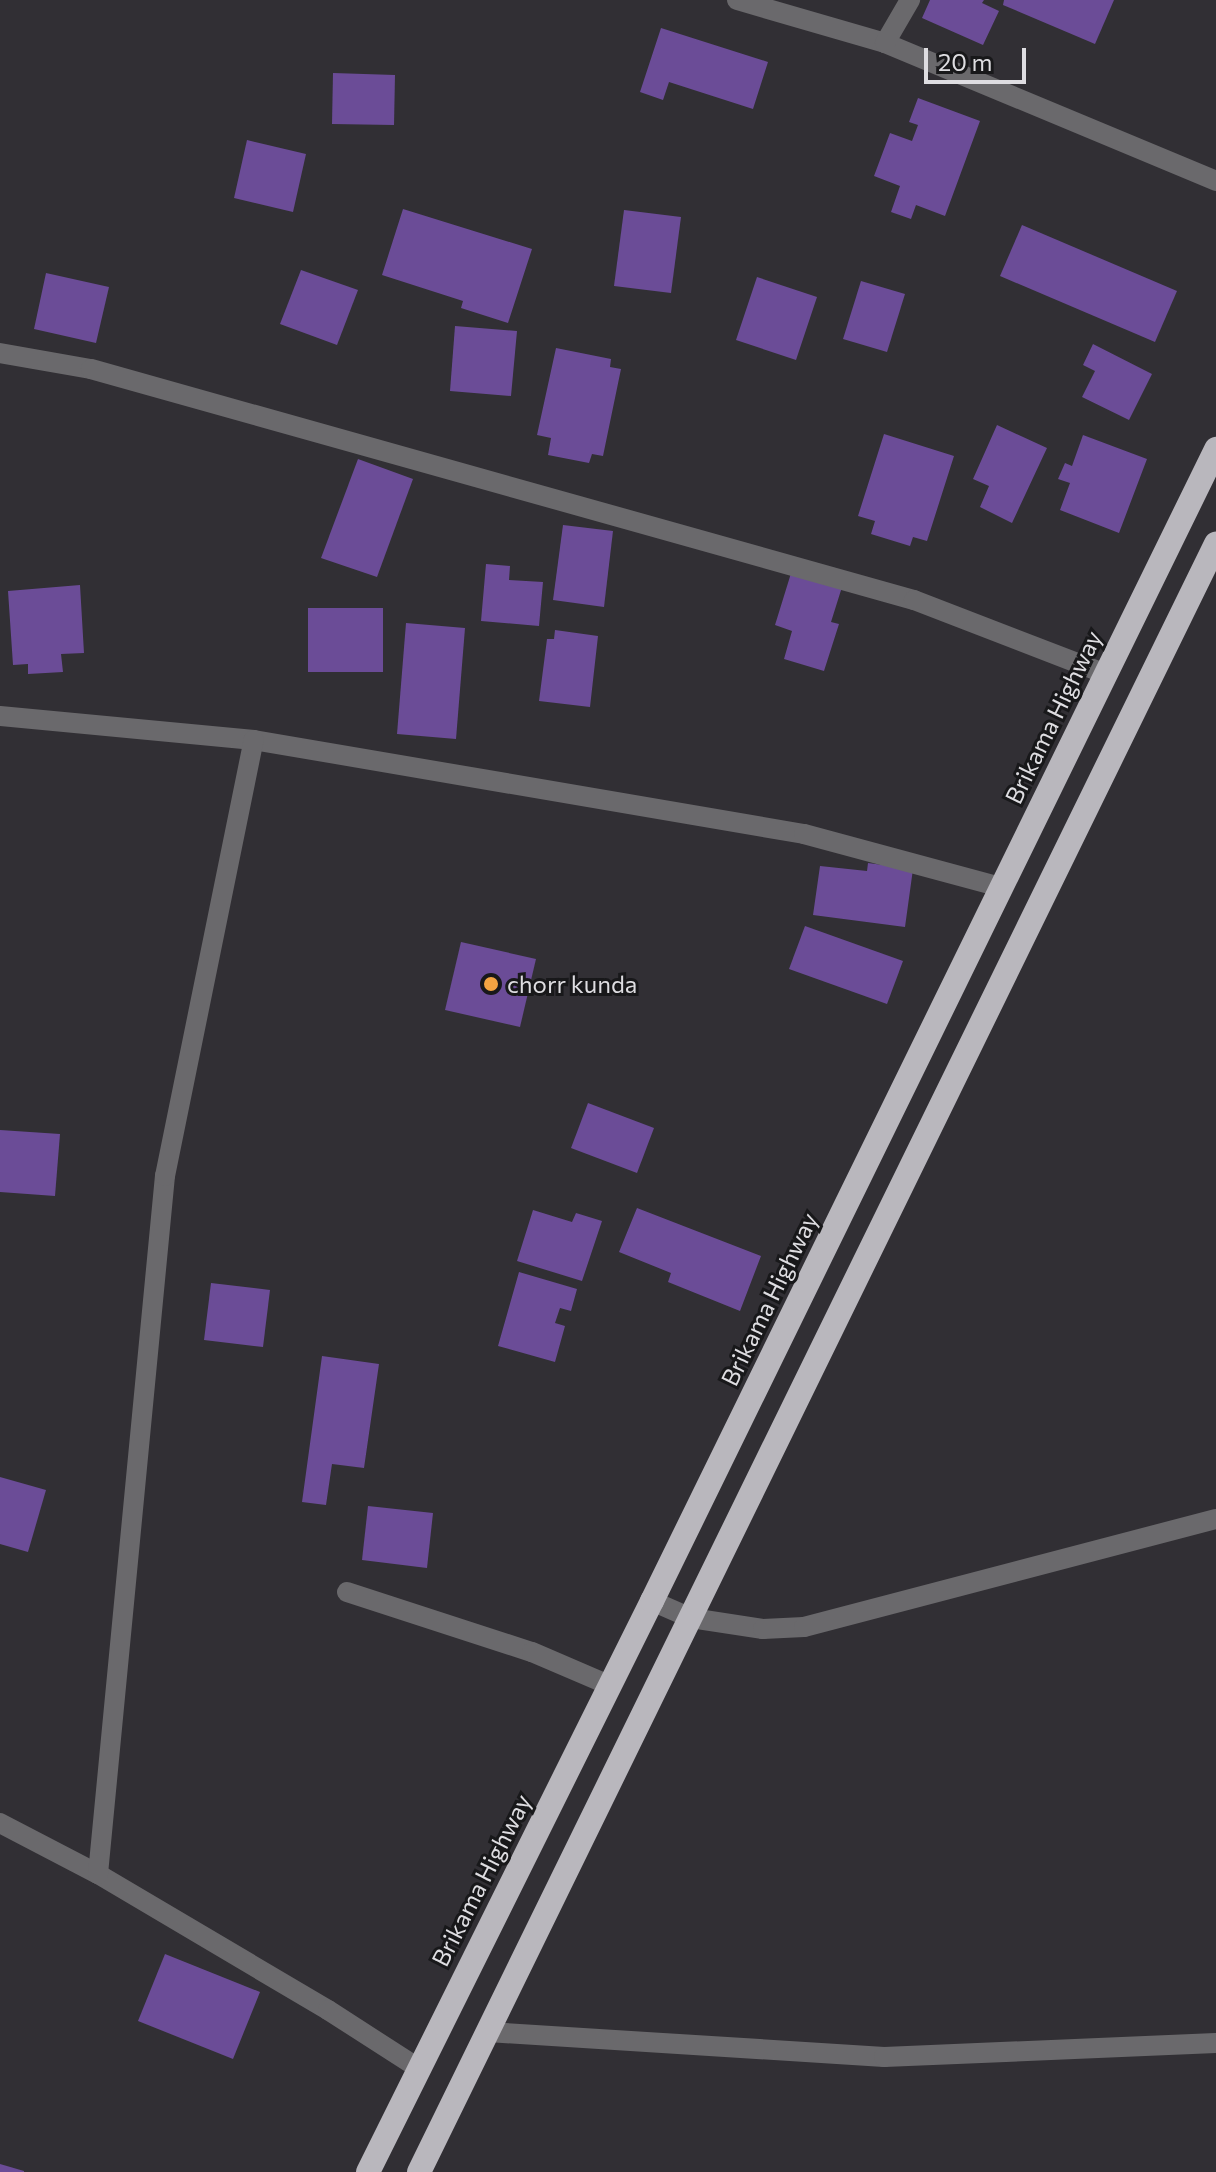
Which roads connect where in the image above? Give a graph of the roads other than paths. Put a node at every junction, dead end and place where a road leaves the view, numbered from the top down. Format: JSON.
{"nodes":[{"id":1,"x":737,"y":0,"type":"edge"},
{"id":2,"x":910,"y":0,"type":"edge"},
{"id":3,"x":885,"y":43,"type":"junction"},
{"id":4,"x":1216,"y":181,"type":"edge"},
{"id":5,"x":0,"y":353,"type":"edge"},
{"id":6,"x":1216,"y":449,"type":"edge"},
{"id":7,"x":1216,"y":544,"type":"edge"},
{"id":8,"x":1106,"y":674,"type":"junction"},
{"id":9,"x":0,"y":716,"type":"edge"},
{"id":10,"x":254,"y":740,"type":"junction"},
{"id":11,"x":1001,"y":887,"type":"junction"},
{"id":12,"x":1216,"y":1519,"type":"edge"},
{"id":13,"x":347,"y":1592,"type":"dead end"},
{"id":14,"x":652,"y":1601,"type":"junction"},
{"id":15,"x":691,"y":1618,"type":"junction"},
{"id":16,"x":609,"y":1685,"type":"junction"},
{"id":17,"x":0,"y":1823,"type":"edge"},
{"id":18,"x":98,"y":1874,"type":"junction"},
{"id":19,"x":488,"y":2032,"type":"junction"},
{"id":20,"x":1216,"y":2043,"type":"edge"},
{"id":21,"x":418,"y":2068,"type":"junction"},
{"id":22,"x":368,"y":2172,"type":"edge"},
{"id":23,"x":419,"y":2172,"type":"edge"}],
"edges":[{"from":1,"to":3,"type":"street"},
{"from":2,"to":3,"type":"street"},
{"from":3,"to":4,"type":"street"},
{"from":5,"to":8,"type":"street"},
{"from":6,"to":8,"type":"highway","name":"Brikama Highway"},
{"from":7,"to":15,"type":"highway"},
{"from":8,"to":11,"type":"highway","name":"Brikama Highway"},
{"from":9,"to":10,"type":"street"},
{"from":10,"to":11,"type":"street"},
{"from":10,"to":18,"type":"street"},
{"from":11,"to":14,"type":"highway","name":"Brikama Highway"},
{"from":12,"to":15,"type":"street"},
{"from":13,"to":16,"type":"street"},
{"from":14,"to":15,"type":"street"},
{"from":14,"to":16,"type":"highway","name":"Brikama Highway"},
{"from":15,"to":19,"type":"highway"},
{"from":16,"to":21,"type":"highway","name":"Brikama Highway"},
{"from":17,"to":18,"type":"street"},
{"from":18,"to":21,"type":"street"},
{"from":19,"to":20,"type":"street"},
{"from":19,"to":23,"type":"highway"},
{"from":21,"to":22,"type":"highway","name":"Brikama Highway"}]}
